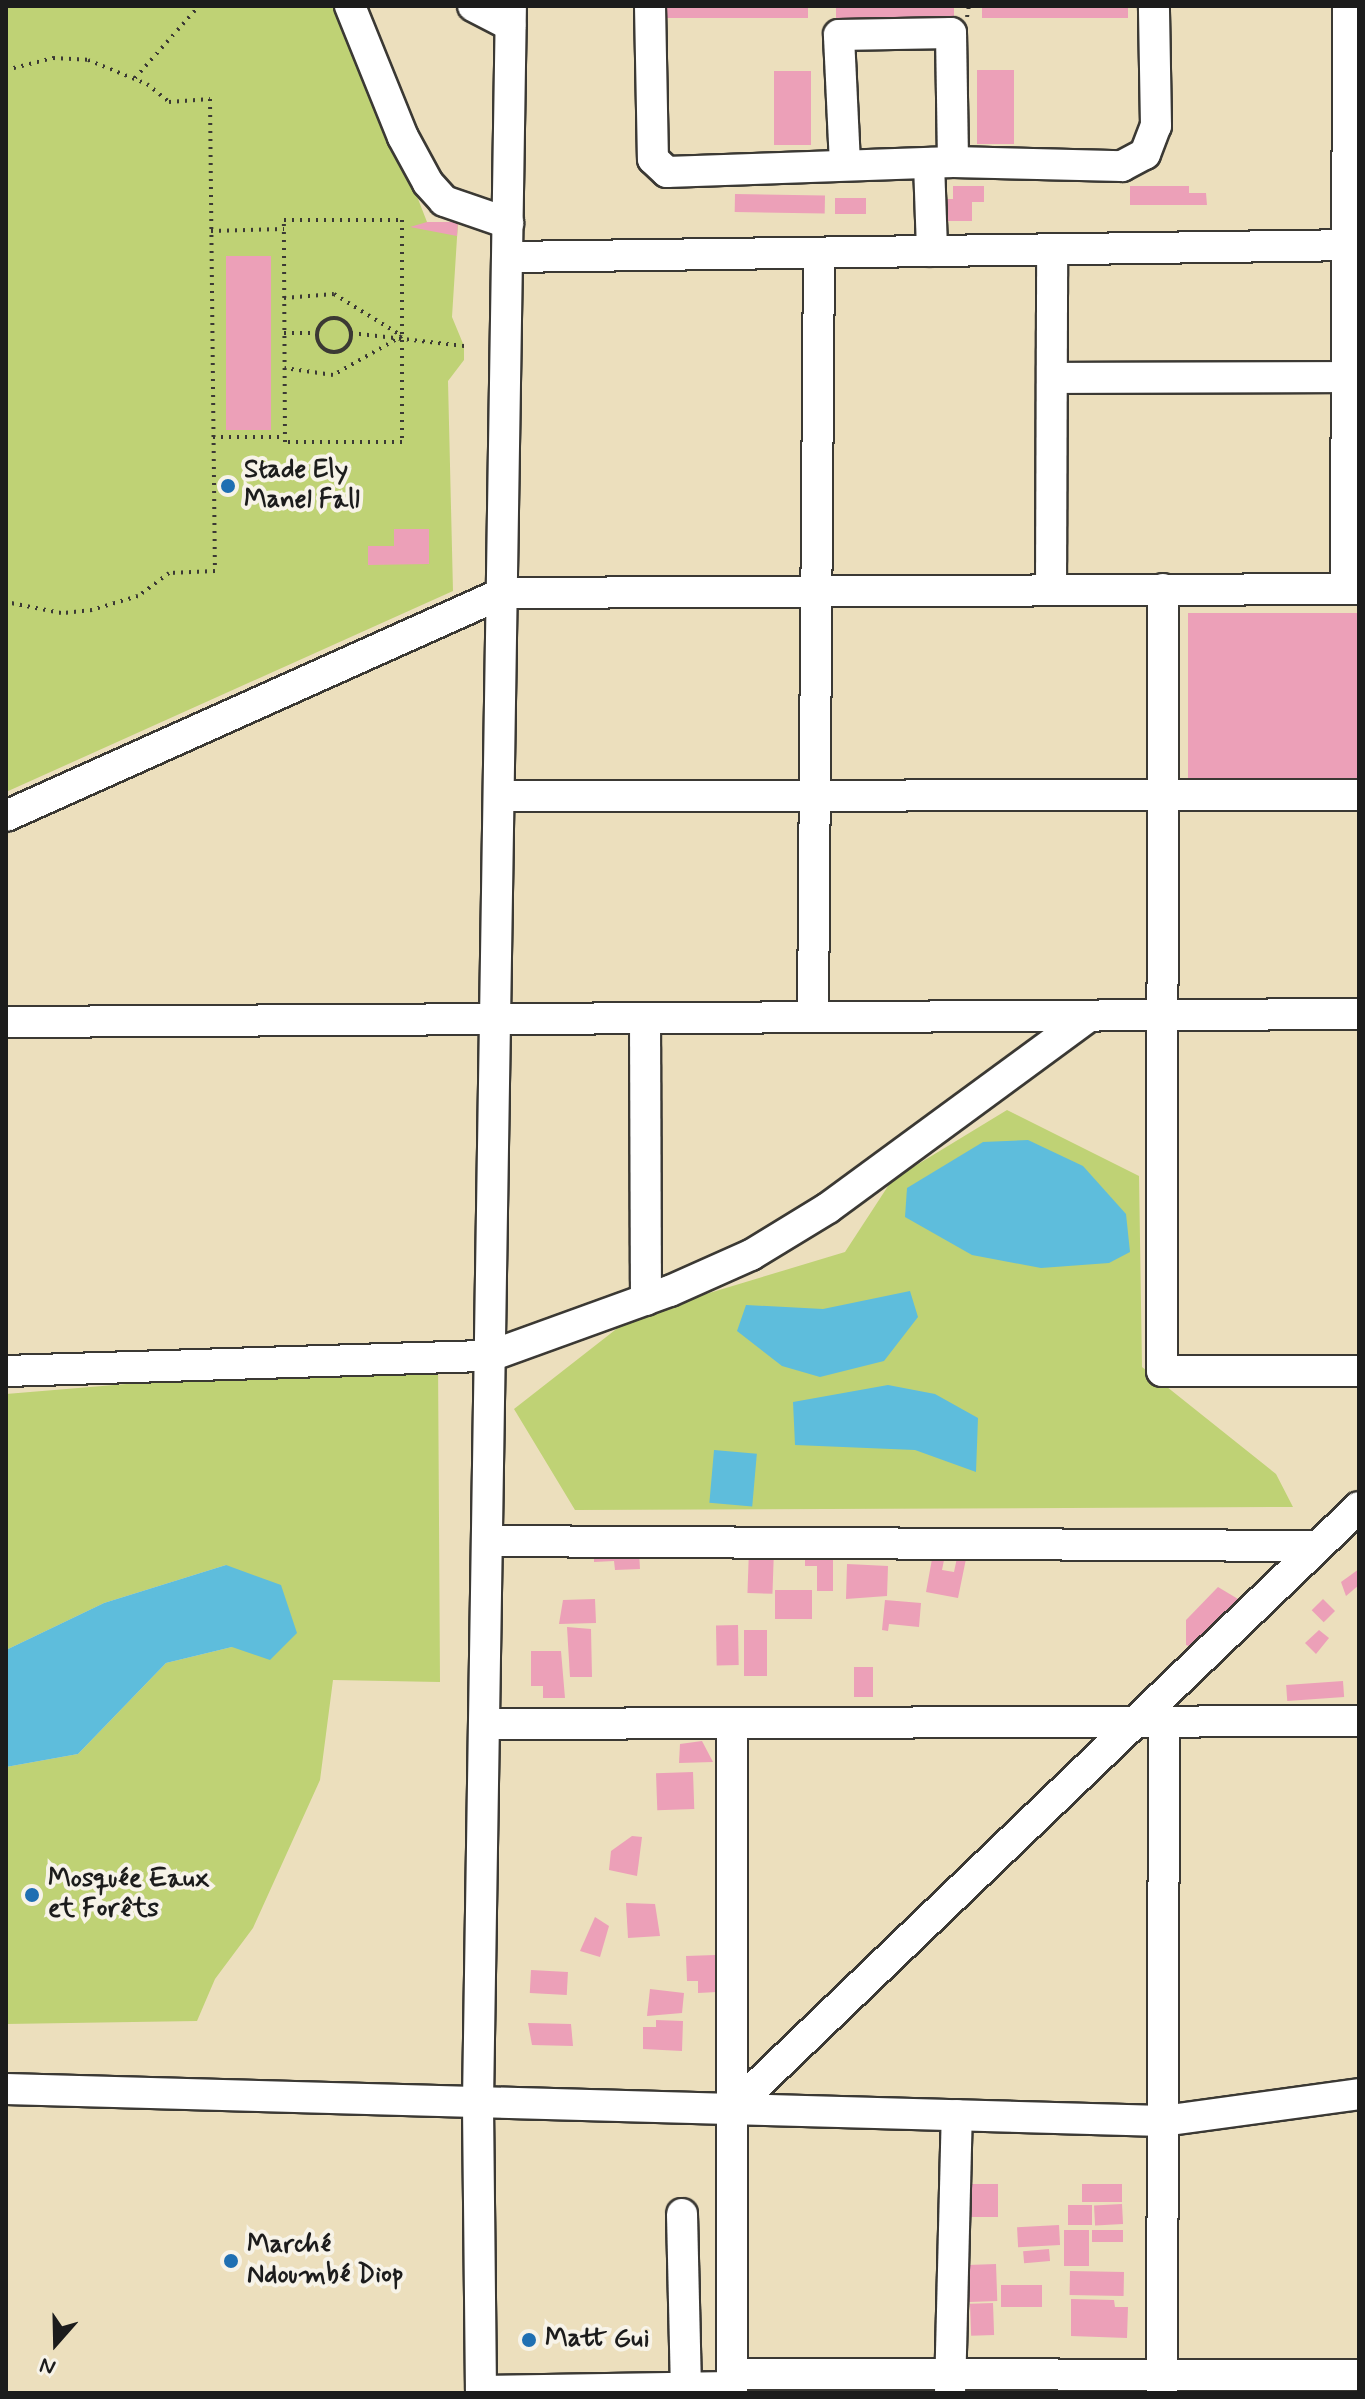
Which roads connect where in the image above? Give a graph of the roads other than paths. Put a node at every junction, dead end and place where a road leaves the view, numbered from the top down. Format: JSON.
{"nodes":[{"id":1,"x":350,"y":6,"type":"edge"},
{"id":2,"x":473,"y":6,"type":"edge"},
{"id":3,"x":650,"y":6,"type":"edge"},
{"id":4,"x":1154,"y":6,"type":"edge"},
{"id":5,"x":1348,"y":6,"type":"edge"},
{"id":6,"x":510,"y":16,"type":"edge"},
{"id":7,"x":941,"y":162,"type":"junction"},
{"id":8,"x":845,"y":164,"type":"junction"},
{"id":9,"x":508,"y":223,"type":"junction"},
{"id":10,"x":1353,"y":245,"type":"edge"},
{"id":11,"x":1052,"y":249,"type":"junction"},
{"id":12,"x":932,"y":251,"type":"junction"},
{"id":13,"x":819,"y":253,"type":"junction"},
{"id":14,"x":508,"y":257,"type":"junction"},
{"id":15,"x":1347,"y":377,"type":"junction"},
{"id":16,"x":1052,"y":378,"type":"junction"},
{"id":17,"x":1163,"y":589,"type":"junction"},
{"id":18,"x":1353,"y":589,"type":"edge"},
{"id":19,"x":1051,"y":590,"type":"junction"},
{"id":20,"x":818,"y":591,"type":"junction"},
{"id":21,"x":503,"y":593,"type":"junction"},
{"id":22,"x":813,"y":795,"type":"junction"},
{"id":23,"x":1359,"y":795,"type":"edge"},
{"id":24,"x":499,"y":796,"type":"junction"},
{"id":25,"x":1162,"y":796,"type":"junction"},
{"id":26,"x":6,"y":816,"type":"edge"},
{"id":27,"x":1359,"y":1014,"type":"edge"},
{"id":28,"x":1162,"y":1015,"type":"junction"},
{"id":29,"x":813,"y":1017,"type":"junction"},
{"id":30,"x":645,"y":1018,"type":"junction"},
{"id":31,"x":496,"y":1019,"type":"junction"},
{"id":32,"x":1085,"y":1019,"type":"junction"},
{"id":33,"x":6,"y":1022,"type":"edge"},
{"id":34,"x":646,"y":1300,"type":"junction"},
{"id":35,"x":490,"y":1356,"type":"junction"},
{"id":36,"x":6,"y":1371,"type":"edge"},
{"id":37,"x":1359,"y":1371,"type":"edge"},
{"id":38,"x":1359,"y":1507,"type":"edge"},
{"id":39,"x":487,"y":1541,"type":"junction"},
{"id":40,"x":1316,"y":1546,"type":"junction"},
{"id":41,"x":1359,"y":1721,"type":"edge"},
{"id":42,"x":1134,"y":1722,"type":"junction"},
{"id":43,"x":1164,"y":1722,"type":"junction"},
{"id":44,"x":732,"y":1723,"type":"junction"},
{"id":45,"x":484,"y":1724,"type":"junction"},
{"id":46,"x":6,"y":2089,"type":"edge"},
{"id":47,"x":1359,"y":2094,"type":"edge"},
{"id":48,"x":478,"y":2102,"type":"junction"},
{"id":49,"x":732,"y":2109,"type":"junction"},
{"id":50,"x":957,"y":2115,"type":"junction"},
{"id":51,"x":1163,"y":2121,"type":"junction"},
{"id":52,"x":682,"y":2214,"type":"dead end"},
{"id":53,"x":1359,"y":2375,"type":"edge"},
{"id":54,"x":950,"y":2384,"type":"edge"},
{"id":55,"x":1162,"y":2384,"type":"edge"},
{"id":56,"x":732,"y":2385,"type":"edge"},
{"id":57,"x":686,"y":2388,"type":"junction"},
{"id":58,"x":481,"y":2392,"type":"edge"}],
"edges":[{"from":1,"to":9,"type":"street"},
{"from":2,"to":6,"type":"street"},
{"from":3,"to":8,"type":"street"},
{"from":4,"to":7,"type":"street"},
{"from":5,"to":10,"type":"street"},
{"from":6,"to":9,"type":"street"},
{"from":7,"to":8,"type":"street"},
{"from":7,"to":8,"type":"street"},
{"from":7,"to":12,"type":"street"},
{"from":9,"to":14,"type":"street"},
{"from":10,"to":11,"type":"street"},
{"from":10,"to":15,"type":"street"},
{"from":11,"to":12,"type":"street"},
{"from":11,"to":16,"type":"street"},
{"from":12,"to":13,"type":"street"},
{"from":13,"to":14,"type":"street"},
{"from":13,"to":20,"type":"street"},
{"from":14,"to":21,"type":"street"},
{"from":15,"to":16,"type":"street"},
{"from":15,"to":18,"type":"street"},
{"from":16,"to":19,"type":"street"},
{"from":17,"to":18,"type":"street"},
{"from":17,"to":19,"type":"street"},
{"from":17,"to":25,"type":"street"},
{"from":19,"to":20,"type":"street"},
{"from":20,"to":21,"type":"street"},
{"from":20,"to":22,"type":"street"},
{"from":21,"to":24,"type":"street"},
{"from":21,"to":26,"type":"street"},
{"from":22,"to":24,"type":"street"},
{"from":22,"to":25,"type":"street"},
{"from":22,"to":29,"type":"street"},
{"from":23,"to":25,"type":"street"},
{"from":24,"to":31,"type":"street"},
{"from":25,"to":28,"type":"street"},
{"from":27,"to":28,"type":"street"},
{"from":28,"to":32,"type":"street"},
{"from":28,"to":37,"type":"street"},
{"from":29,"to":30,"type":"street"},
{"from":29,"to":32,"type":"street"},
{"from":30,"to":31,"type":"street"},
{"from":30,"to":34,"type":"street"},
{"from":31,"to":33,"type":"street"},
{"from":31,"to":35,"type":"street"},
{"from":32,"to":34,"type":"street"},
{"from":34,"to":35,"type":"street"},
{"from":35,"to":36,"type":"street"},
{"from":35,"to":39,"type":"street"},
{"from":38,"to":40,"type":"street"},
{"from":39,"to":40,"type":"street"},
{"from":39,"to":45,"type":"street"},
{"from":40,"to":42,"type":"street"},
{"from":41,"to":43,"type":"street"},
{"from":42,"to":43,"type":"street"},
{"from":42,"to":44,"type":"street"},
{"from":42,"to":49,"type":"street"},
{"from":43,"to":51,"type":"street"},
{"from":44,"to":45,"type":"street"},
{"from":44,"to":49,"type":"street"},
{"from":45,"to":48,"type":"street"},
{"from":46,"to":48,"type":"street"},
{"from":47,"to":51,"type":"street"},
{"from":48,"to":49,"type":"street"},
{"from":48,"to":58,"type":"street"},
{"from":49,"to":50,"type":"street"},
{"from":49,"to":56,"type":"street"},
{"from":50,"to":51,"type":"street"},
{"from":50,"to":54,"type":"street"},
{"from":51,"to":55,"type":"street"},
{"from":52,"to":57,"type":"street"},
{"from":53,"to":55,"type":"street"},
{"from":54,"to":55,"type":"street"},
{"from":54,"to":56,"type":"street"},
{"from":56,"to":57,"type":"street"},
{"from":57,"to":58,"type":"street"}]}
